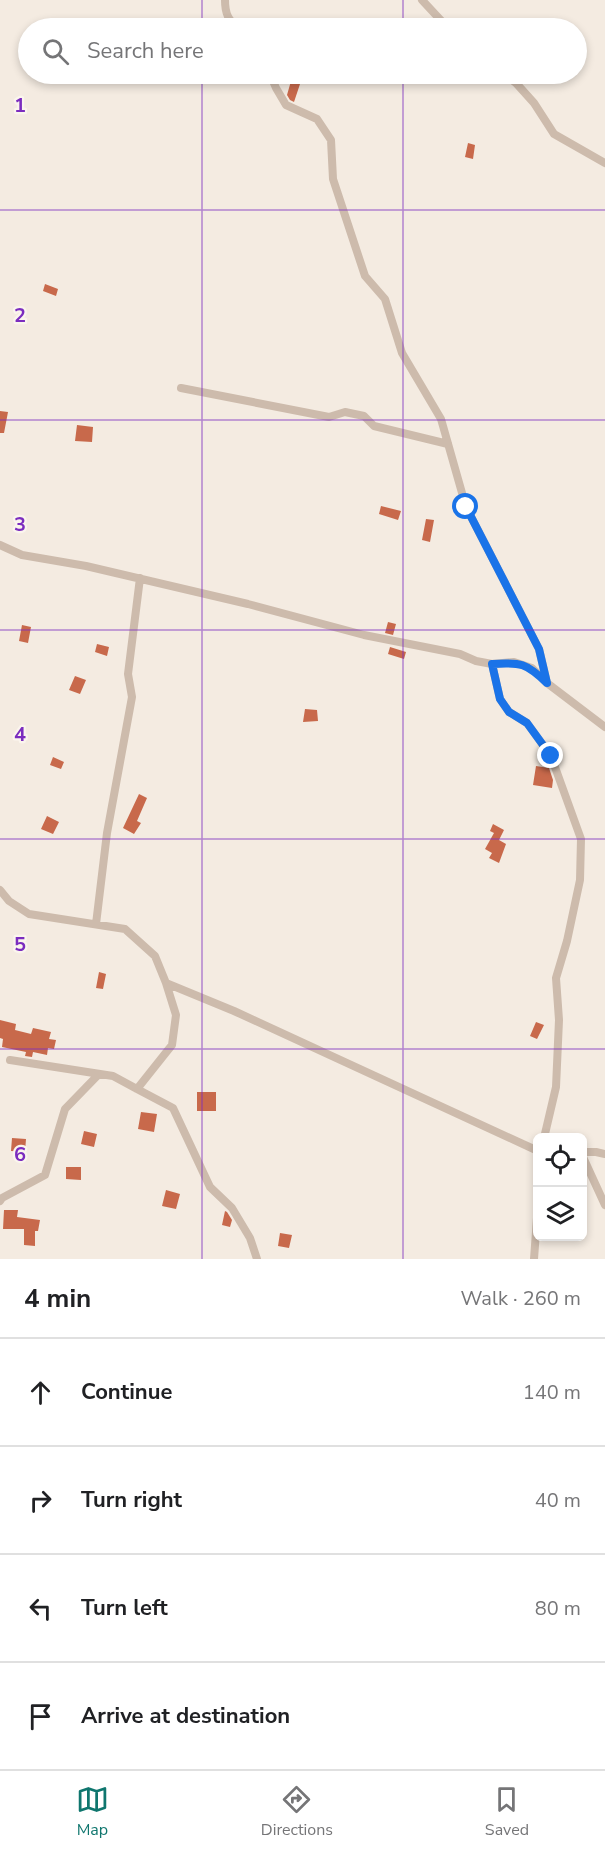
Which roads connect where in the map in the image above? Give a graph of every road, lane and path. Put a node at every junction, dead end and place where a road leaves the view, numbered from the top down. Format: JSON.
{"nodes":[{"id":1,"x":225,"y":0,"type":"edge"},
{"id":2,"x":422,"y":0,"type":"edge"},
{"id":3,"x":228,"y":18,"type":"edge"},
{"id":4,"x":439,"y":18,"type":"edge"},
{"id":5,"x":275,"y":84,"type":"edge"},
{"id":6,"x":517,"y":84,"type":"edge"},
{"id":7,"x":605,"y":163,"type":"edge"},
{"id":8,"x":182,"y":388,"type":"dead end"},
{"id":9,"x":448,"y":444,"type":"junction"},
{"id":10,"x":0,"y":546,"type":"edge"},
{"id":11,"x":140,"y":578,"type":"junction"},
{"id":12,"x":492,"y":664,"type":"junction"},
{"id":13,"x":547,"y":683,"type":"junction"},
{"id":14,"x":605,"y":727,"type":"edge"},
{"id":15,"x":0,"y":890,"type":"edge"},
{"id":16,"x":96,"y":924,"type":"junction"},
{"id":17,"x":166,"y":983,"type":"junction"},
{"id":18,"x":10,"y":1060,"type":"dead end"},
{"id":19,"x":99,"y":1074,"type":"junction"},
{"id":20,"x":136,"y":1089,"type":"junction"},
{"id":21,"x":545,"y":1133,"type":"edge"},
{"id":22,"x":533,"y":1149,"type":"edge"},
{"id":23,"x":587,"y":1153,"type":"edge"},
{"id":24,"x":605,"y":1154,"type":"edge"},
{"id":25,"x":587,"y":1164,"type":"edge"},
{"id":26,"x":0,"y":1201,"type":"edge"},
{"id":27,"x":605,"y":1205,"type":"edge"},
{"id":28,"x":535,"y":1241,"type":"edge"},
{"id":29,"x":257,"y":1259,"type":"edge"},
{"id":30,"x":534,"y":1259,"type":"edge"}],
"edges":[{"from":1,"to":3,"type":"street"},
{"from":2,"to":4,"type":"street"},
{"from":5,"to":9,"type":"street"},
{"from":6,"to":7,"type":"street"},
{"from":8,"to":9,"type":"street"},
{"from":9,"to":13,"type":"street"},
{"from":10,"to":11,"type":"street"},
{"from":11,"to":12,"type":"street"},
{"from":11,"to":16,"type":"street"},
{"from":12,"to":13,"type":"street"},
{"from":12,"to":21,"type":"street"},
{"from":13,"to":14,"type":"street"},
{"from":15,"to":16,"type":"street"},
{"from":16,"to":17,"type":"street"},
{"from":17,"to":20,"type":"street"},
{"from":17,"to":22,"type":"street"},
{"from":18,"to":19,"type":"street"},
{"from":19,"to":20,"type":"street"},
{"from":19,"to":26,"type":"street"},
{"from":20,"to":29,"type":"street"},
{"from":23,"to":24,"type":"street"},
{"from":25,"to":27,"type":"street"},
{"from":28,"to":30,"type":"street"}]}
